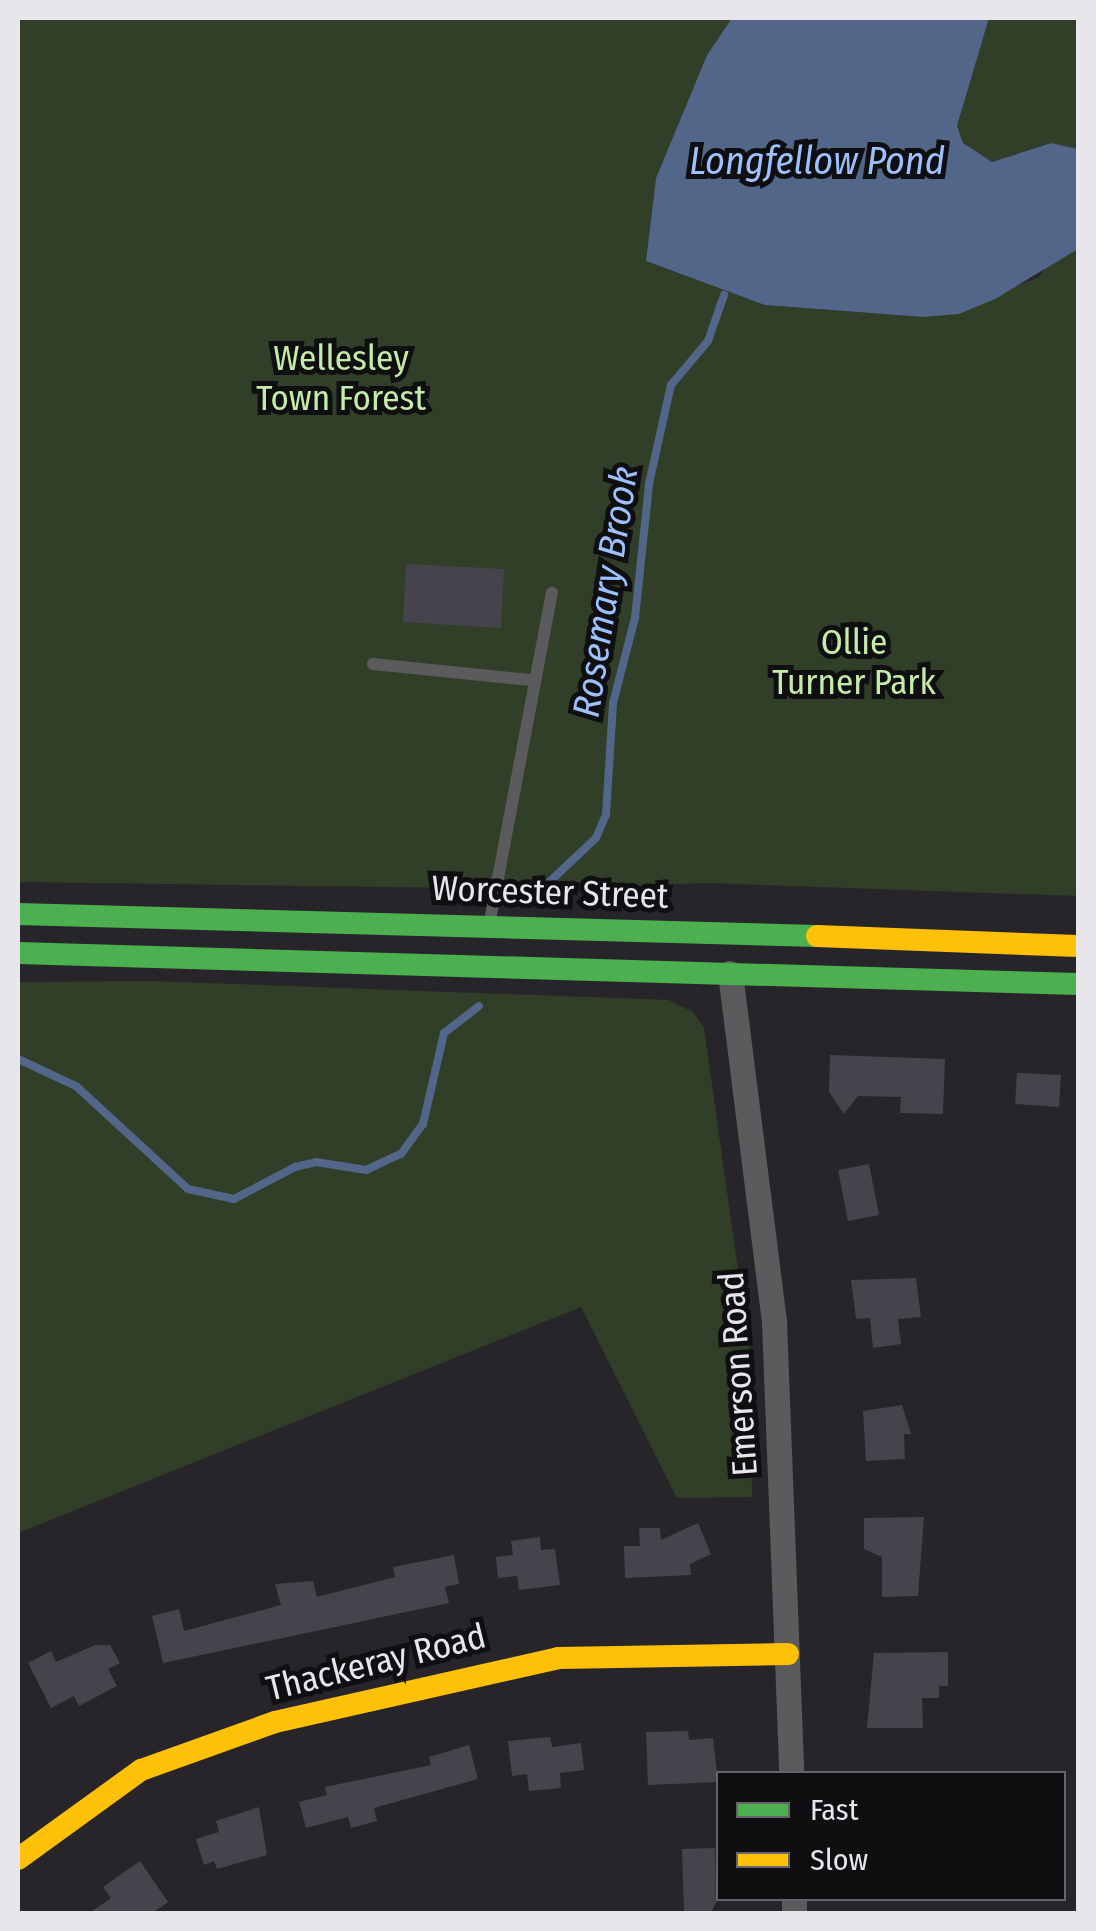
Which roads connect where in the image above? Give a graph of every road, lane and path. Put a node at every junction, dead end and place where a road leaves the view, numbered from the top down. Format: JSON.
{"nodes":[{"id":1,"x":552,"y":593,"type":"dead end"},
{"id":2,"x":373,"y":664,"type":"dead end"},
{"id":3,"x":531,"y":680,"type":"junction"},
{"id":4,"x":18,"y":914,"type":"edge"},
{"id":5,"x":491,"y":924,"type":"junction"},
{"id":6,"x":1078,"y":946,"type":"edge"},
{"id":7,"x":18,"y":953,"type":"edge"},
{"id":8,"x":730,"y":973,"type":"junction"},
{"id":9,"x":1078,"y":984,"type":"edge"},
{"id":10,"x":788,"y":1654,"type":"junction"},
{"id":11,"x":791,"y":1771,"type":"edge"},
{"id":12,"x":18,"y":1859,"type":"edge"}],
"edges":[{"from":1,"to":3,"type":"lane"},
{"from":2,"to":3,"type":"lane"},
{"from":3,"to":5,"type":"lane"},
{"from":4,"to":5,"type":"main road","name":"Worcester Street"},
{"from":5,"to":6,"type":"main road","name":"Worcester Street"},
{"from":7,"to":8,"type":"main road","name":"Worcester Street"},
{"from":8,"to":9,"type":"main road","name":"Worcester Street"},
{"from":8,"to":10,"type":"street","name":"Emerson Road"},
{"from":10,"to":11,"type":"street","name":"Emerson Road"},
{"from":10,"to":12,"type":"main road","name":"Thackeray Road"}]}
